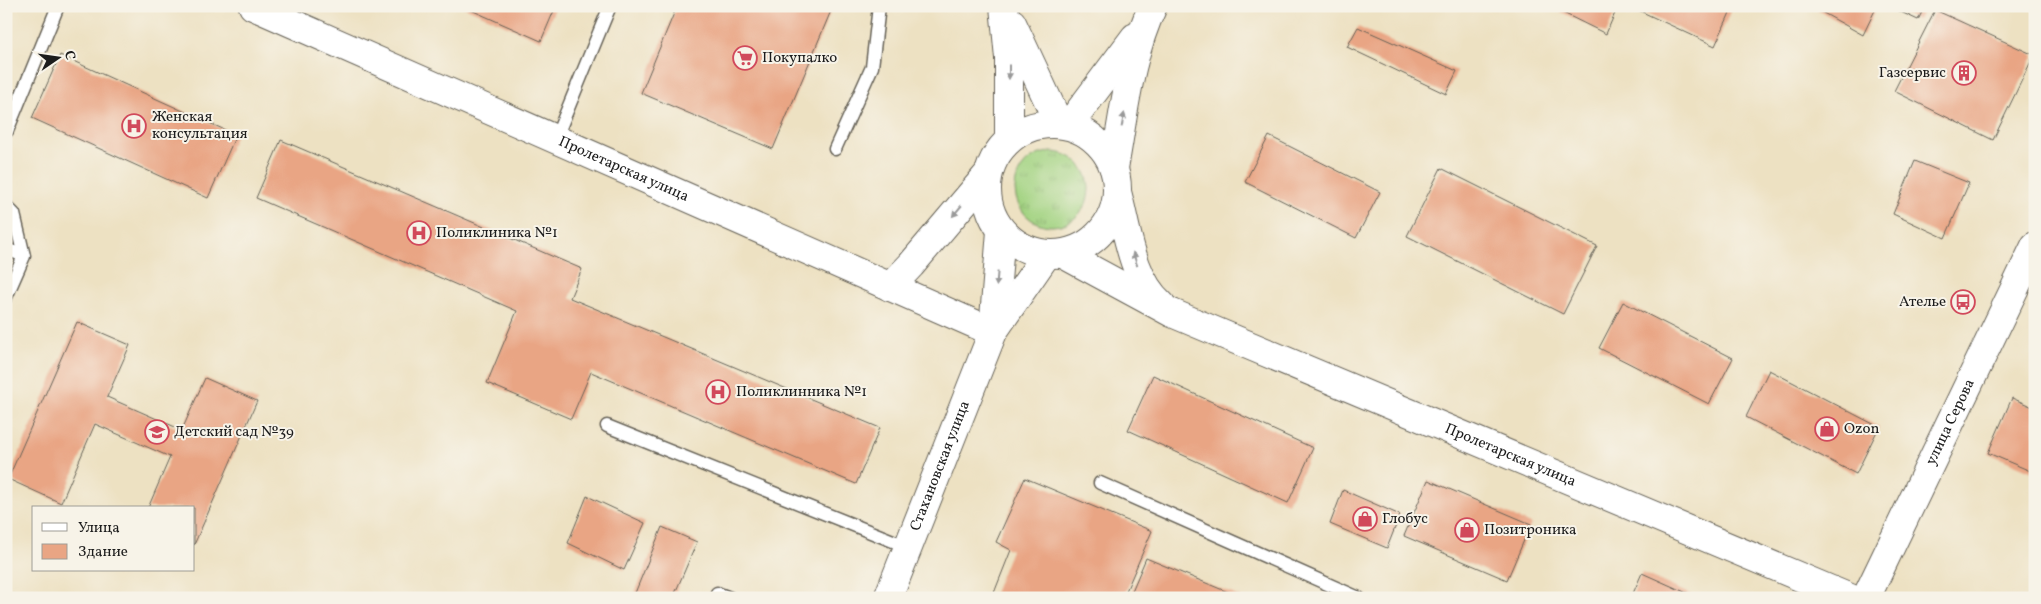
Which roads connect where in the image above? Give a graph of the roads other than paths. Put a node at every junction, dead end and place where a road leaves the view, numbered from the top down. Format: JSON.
{"nodes":[{"id":1,"x":58,"y":6,"type":"edge"},
{"id":2,"x":254,"y":6,"type":"edge"},
{"id":3,"x":610,"y":6,"type":"edge"},
{"id":4,"x":880,"y":6,"type":"edge"},
{"id":5,"x":1004,"y":6,"type":"edge"},
{"id":6,"x":1148,"y":16,"type":"edge"},
{"id":7,"x":1064,"y":124,"type":"junction"},
{"id":8,"x":7,"y":131,"type":"edge"},
{"id":9,"x":1010,"y":138,"type":"junction"},
{"id":10,"x":555,"y":140,"type":"junction"},
{"id":11,"x":835,"y":149,"type":"dead end"},
{"id":12,"x":988,"y":174,"type":"junction"},
{"id":13,"x":1115,"y":180,"type":"junction"},
{"id":14,"x":6,"y":206,"type":"edge"},
{"id":15,"x":1001,"y":231,"type":"junction"},
{"id":16,"x":2035,"y":246,"type":"edge"},
{"id":17,"x":6,"y":249,"type":"edge"},
{"id":18,"x":1055,"y":254,"type":"junction"},
{"id":19,"x":24,"y":256,"type":"junction"},
{"id":20,"x":890,"y":287,"type":"junction"},
{"id":21,"x":6,"y":297,"type":"edge"},
{"id":22,"x":1172,"y":313,"type":"junction"},
{"id":23,"x":993,"y":332,"type":"junction"},
{"id":24,"x":607,"y":426,"type":"dead end"},
{"id":25,"x":1100,"y":483,"type":"dead end"},
{"id":26,"x":908,"y":547,"type":"junction"},
{"id":27,"x":717,"y":593,"type":"dead end"},
{"id":28,"x":730,"y":598,"type":"edge"},
{"id":29,"x":888,"y":598,"type":"edge"},
{"id":30,"x":1359,"y":598,"type":"edge"},
{"id":31,"x":1850,"y":598,"type":"edge"},
{"id":32,"x":1866,"y":598,"type":"edge"}],
"edges":[{"from":1,"to":8,"type":"lane"},
{"from":2,"to":10,"type":"street","name":"Пролетарская улица"},
{"from":3,"to":10,"type":"lane"},
{"from":4,"to":11,"type":"lane"},
{"from":5,"to":7,"type":"street"},
{"from":5,"to":9,"type":"street","one_way":true},
{"from":6,"to":7,"type":"street"},
{"from":13,"to":6,"type":"street","one_way":true},
{"from":7,"to":9,"type":"street"},
{"from":7,"to":13,"type":"street"},
{"from":9,"to":12,"type":"street"},
{"from":10,"to":20,"type":"street","name":"Пролетарская улица"},
{"from":12,"to":15,"type":"street"},
{"from":12,"to":20,"type":"street","one_way":true},
{"from":13,"to":18,"type":"street"},
{"from":22,"to":13,"type":"street","name":"Пролетарская улица","one_way":true},
{"from":14,"to":19,"type":"lane"},
{"from":15,"to":18,"type":"street"},
{"from":15,"to":23,"type":"street","name":"Стахановская улица","one_way":true},
{"from":16,"to":32,"type":"street","name":"улица Серова"},
{"from":17,"to":19,"type":"lane"},
{"from":18,"to":22,"type":"street","name":"Пролетарская улица"},
{"from":18,"to":23,"type":"street","name":"Стахановская улица"},
{"from":19,"to":21,"type":"lane"},
{"from":20,"to":23,"type":"street","name":"Пролетарская улица"},
{"from":22,"to":31,"type":"street","name":"Пролетарская улица"},
{"from":23,"to":26,"type":"street","name":"Стахановская улица"},
{"from":24,"to":26,"type":"lane"},
{"from":25,"to":30,"type":"lane"},
{"from":26,"to":29,"type":"street","name":"Стахановская улица"},
{"from":27,"to":28,"type":"lane"}]}
